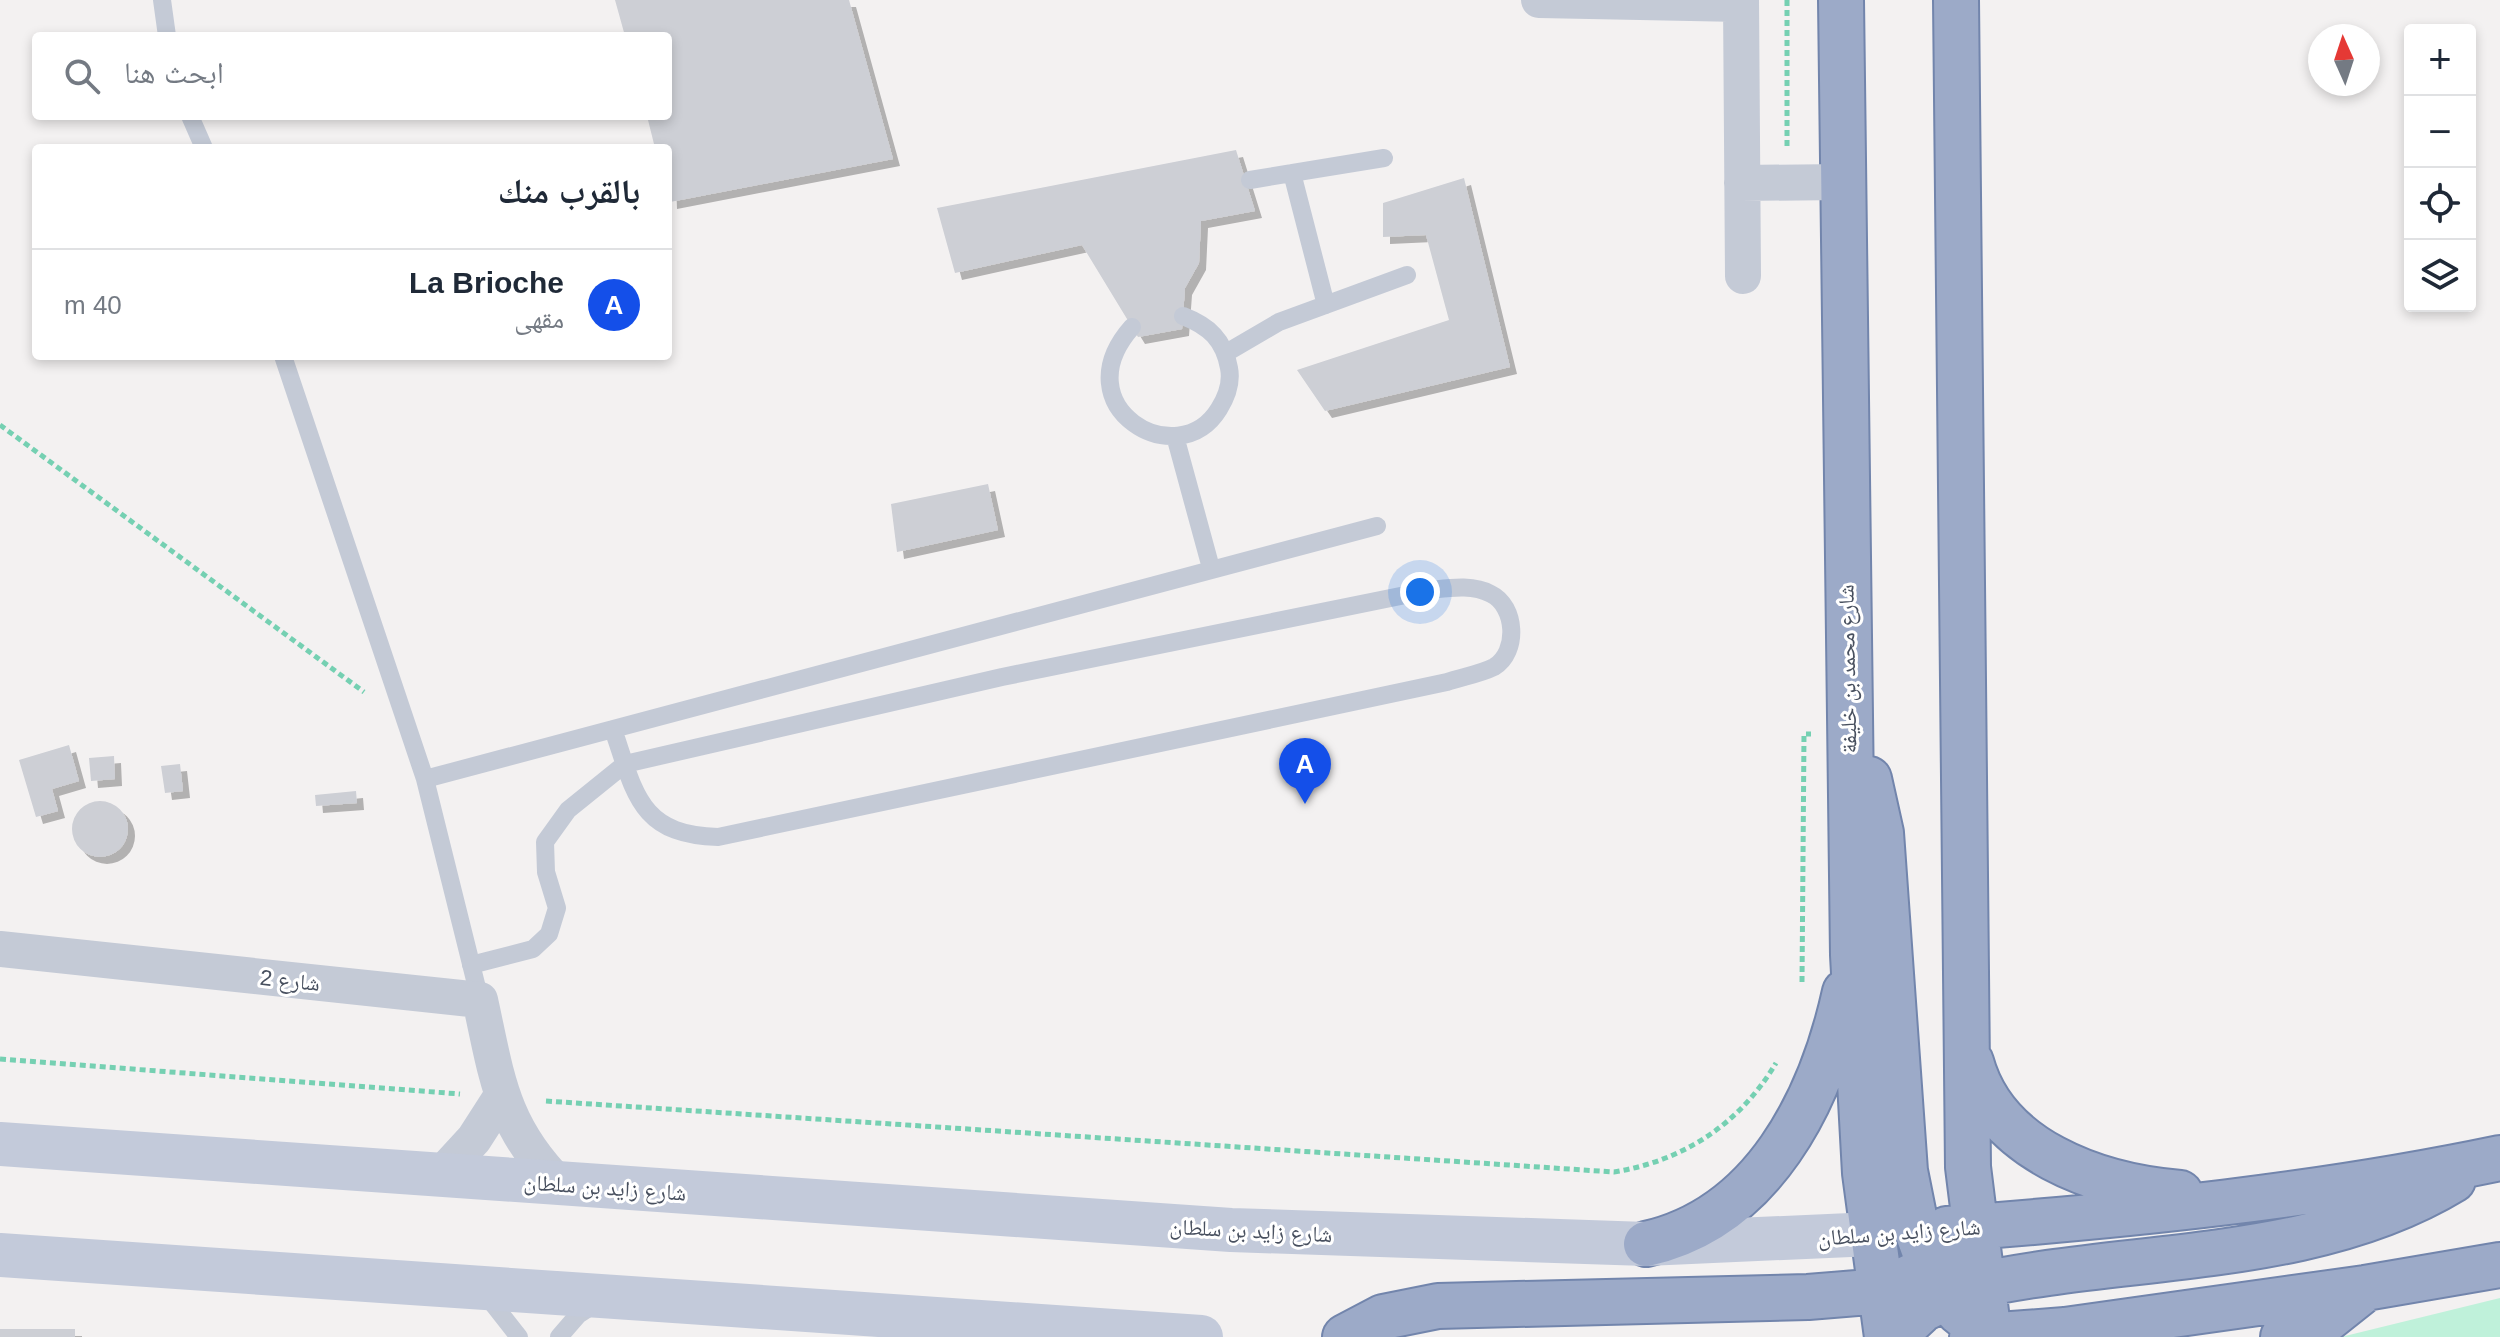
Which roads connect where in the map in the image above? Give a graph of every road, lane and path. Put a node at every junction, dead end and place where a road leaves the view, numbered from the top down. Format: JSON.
{"nodes":[{"id":1,"x":162,"y":0,"type":"edge"},
{"id":2,"x":1539,"y":0,"type":"edge"},
{"id":3,"x":1787,"y":0,"type":"edge"},
{"id":4,"x":1841,"y":0,"type":"edge"},
{"id":5,"x":1956,"y":0,"type":"edge"},
{"id":6,"x":1741,"y":2,"type":"edge"},
{"id":7,"x":166,"y":32,"type":"edge"},
{"id":8,"x":192,"y":120,"type":"edge"},
{"id":9,"x":202,"y":144,"type":"edge"},
{"id":10,"x":1384,"y":158,"type":"dead end"},
{"id":11,"x":1292,"y":173,"type":"junction"},
{"id":12,"x":1250,"y":180,"type":"dead end"},
{"id":13,"x":1843,"y":182,"type":"junction"},
{"id":14,"x":1742,"y":183,"type":"junction"},
{"id":15,"x":1787,"y":183,"type":"junction"},
{"id":16,"x":1407,"y":275,"type":"dead end"},
{"id":17,"x":1743,"y":276,"type":"dead end"},
{"id":18,"x":1326,"y":305,"type":"junction"},
{"id":19,"x":1183,"y":316,"type":"dead end"},
{"id":20,"x":1132,"y":327,"type":"dead end"},
{"id":21,"x":1226,"y":353,"type":"junction"},
{"id":22,"x":284,"y":360,"type":"edge"},
{"id":23,"x":0,"y":425,"type":"edge"},
{"id":24,"x":1175,"y":436,"type":"junction"},
{"id":25,"x":1377,"y":526,"type":"dead end"},
{"id":26,"x":1211,"y":568,"type":"junction"},
{"id":27,"x":403,"y":721,"type":"junction"},
{"id":28,"x":613,"y":729,"type":"junction"},
{"id":29,"x":1848,"y":733,"type":"junction"},
{"id":30,"x":625,"y":764,"type":"junction"},
{"id":31,"x":425,"y":779,"type":"junction"},
{"id":32,"x":0,"y":949,"type":"edge"},
{"id":33,"x":1853,"y":955,"type":"junction"},
{"id":34,"x":471,"y":965,"type":"junction"},
{"id":35,"x":1801,"y":985,"type":"dead end"},
{"id":36,"x":480,"y":1000,"type":"junction"},
{"id":37,"x":1967,"y":1048,"type":"junction"},
{"id":38,"x":0,"y":1059,"type":"edge"},
{"id":39,"x":1779,"y":1059,"type":"dead end"},
{"id":40,"x":501,"y":1097,"type":"junction"},
{"id":41,"x":0,"y":1144,"type":"edge"},
{"id":42,"x":2493,"y":1159,"type":"edge"},
{"id":43,"x":440,"y":1176,"type":"junction"},
{"id":44,"x":560,"y":1185,"type":"junction"},
{"id":45,"x":2259,"y":1198,"type":"junction"},
{"id":46,"x":1975,"y":1227,"type":"junction"},
{"id":47,"x":1873,"y":1234,"type":"junction"},
{"id":48,"x":1646,"y":1244,"type":"junction"},
{"id":49,"x":0,"y":1255,"type":"edge"},
{"id":50,"x":2493,"y":1271,"type":"edge"},
{"id":51,"x":2365,"y":1288,"type":"junction"},
{"id":52,"x":481,"y":1290,"type":"junction"},
{"id":53,"x":1923,"y":1293,"type":"edge"},
{"id":54,"x":603,"y":1299,"type":"junction"},
{"id":55,"x":519,"y":1337,"type":"edge"},
{"id":56,"x":559,"y":1337,"type":"edge"},
{"id":57,"x":1201,"y":1337,"type":"edge"},
{"id":58,"x":1345,"y":1337,"type":"edge"},
{"id":59,"x":1887,"y":1337,"type":"edge"},
{"id":60,"x":1983,"y":1337,"type":"edge"},
{"id":61,"x":2283,"y":1337,"type":"edge"}],
"edges":[{"from":1,"to":7,"type":"lane"},
{"from":2,"to":6,"type":"street"},
{"from":3,"to":15,"type":"path"},
{"from":4,"to":13,"type":"highway","name":"شارع محمد بن خليفة"},
{"from":5,"to":37,"type":"highway","name":"شارع محمد بن خليفة"},
{"from":6,"to":14,"type":"street"},
{"from":8,"to":9,"type":"lane"},
{"from":10,"to":11,"type":"lane"},
{"from":11,"to":12,"type":"lane"},
{"from":11,"to":18,"type":"lane"},
{"from":13,"to":15,"type":"street"},
{"from":13,"to":29,"type":"highway","name":"شارع محمد بن خليفة"},
{"from":14,"to":15,"type":"street"},
{"from":14,"to":17,"type":"street"},
{"from":16,"to":18,"type":"lane"},
{"from":18,"to":21,"type":"lane"},
{"from":19,"to":21,"type":"lane"},
{"from":20,"to":24,"type":"lane"},
{"from":21,"to":24,"type":"lane"},
{"from":22,"to":27,"type":"lane"},
{"from":23,"to":27,"type":"path"},
{"from":24,"to":26,"type":"lane"},
{"from":25,"to":26,"type":"lane"},
{"from":26,"to":28,"type":"lane"},
{"from":27,"to":31,"type":"lane"},
{"from":28,"to":30,"type":"lane"},
{"from":28,"to":31,"type":"lane"},
{"from":29,"to":33,"type":"highway","name":"شارع محمد بن خليفة"},
{"from":29,"to":35,"type":"path"},
{"from":29,"to":53,"type":"highway"},
{"from":30,"to":30,"type":"lane"},
{"from":30,"to":34,"type":"lane"},
{"from":31,"to":34,"type":"lane"},
{"from":32,"to":36,"type":"street","name":"شارع 2"},
{"from":33,"to":47,"type":"highway","name":"شارع محمد بن خليفة"},
{"from":33,"to":48,"type":"highway"},
{"from":34,"to":36,"type":"lane"},
{"from":36,"to":40,"type":"street"},
{"from":37,"to":45,"type":"highway"},
{"from":37,"to":46,"type":"highway","name":"شارع محمد بن خليفة"},
{"from":38,"to":40,"type":"path"},
{"from":39,"to":40,"type":"path"},
{"from":40,"to":43,"type":"street"},
{"from":40,"to":44,"type":"street"},
{"from":41,"to":43,"type":"main road","name":"شارع زايد بن سلطان"},
{"from":42,"to":45,"type":"highway","name":"شارع زايد بن سلطان"},
{"from":42,"to":53,"type":"highway"},
{"from":43,"to":44,"type":"main road","name":"شارع زايد بن سلطان"},
{"from":44,"to":48,"type":"main road","name":"شارع زايد بن سلطان"},
{"from":45,"to":46,"type":"highway","name":"شارع زايد بن سلطان"},
{"from":46,"to":53,"type":"highway","name":"شارع زايد بن سلطان"},
{"from":46,"to":53,"type":"highway","name":"شارع محمد بن خليفة"},
{"from":47,"to":48,"type":"main road","name":"شارع زايد بن سلطان"},
{"from":47,"to":53,"type":"highway","name":"شارع محمد بن خليفة"},
{"from":47,"to":53,"type":"highway","name":"شارع زايد بن سلطان"},
{"from":49,"to":52,"type":"main road"},
{"from":50,"to":51,"type":"highway"},
{"from":51,"to":60,"type":"highway"},
{"from":51,"to":61,"type":"highway"},
{"from":52,"to":54,"type":"main road"},
{"from":52,"to":55,"type":"lane"},
{"from":53,"to":58,"type":"highway"},
{"from":53,"to":59,"type":"highway","name":"شارع محمد بن خليفة"},
{"from":53,"to":60,"type":"highway","name":"شارع محمد بن خليفة"},
{"from":54,"to":56,"type":"lane"},
{"from":54,"to":57,"type":"main road"}]}
